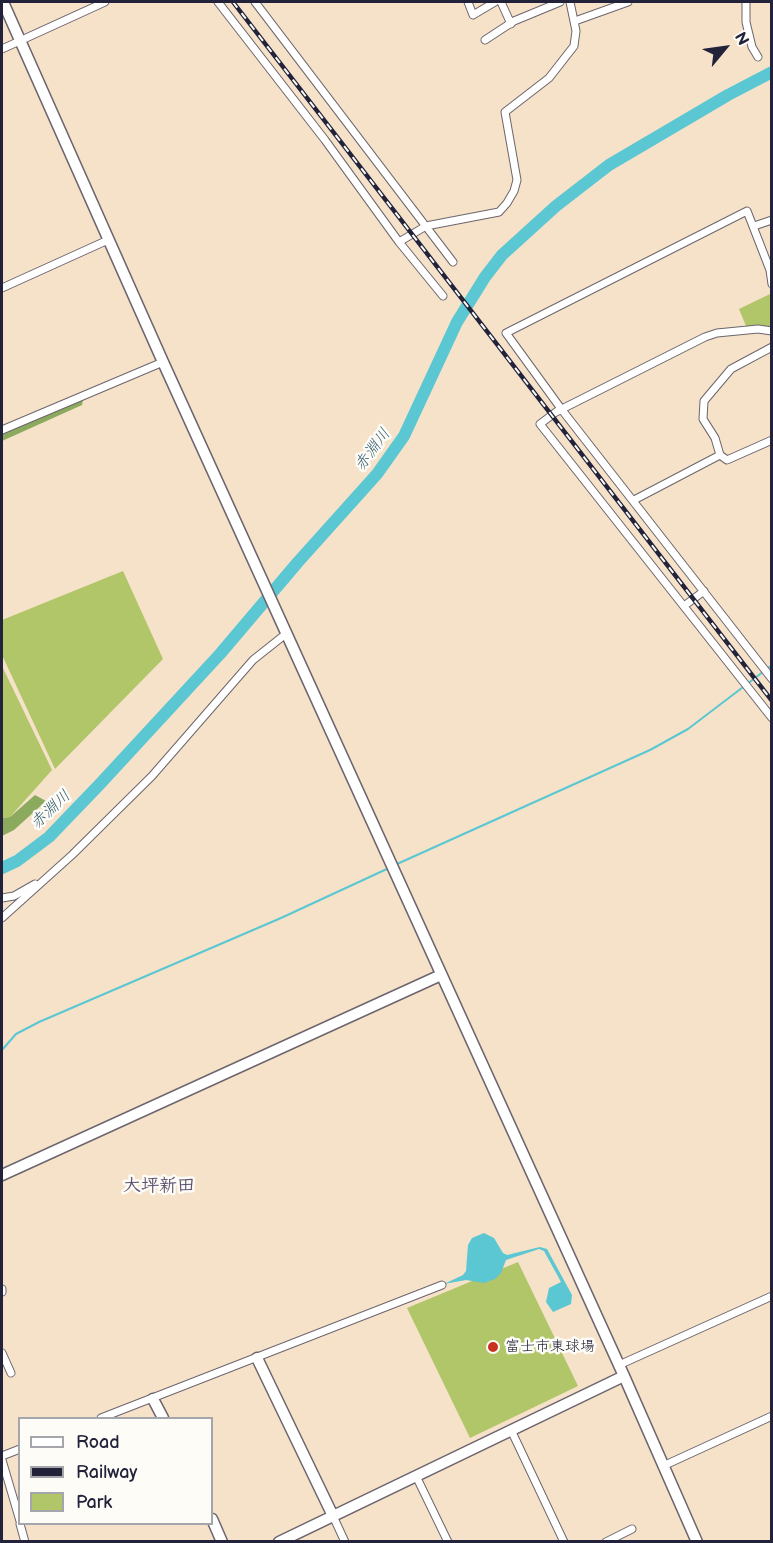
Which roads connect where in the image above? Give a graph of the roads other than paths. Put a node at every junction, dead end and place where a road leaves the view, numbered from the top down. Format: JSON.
{"nodes":[{"id":1,"x":3,"y":2,"type":"edge"},
{"id":2,"x":105,"y":2,"type":"edge"},
{"id":3,"x":219,"y":2,"type":"edge"},
{"id":4,"x":255,"y":2,"type":"edge"},
{"id":5,"x":468,"y":2,"type":"edge"},
{"id":6,"x":495,"y":2,"type":"edge"},
{"id":7,"x":501,"y":2,"type":"edge"},
{"id":8,"x":560,"y":2,"type":"edge"},
{"id":9,"x":570,"y":2,"type":"edge"},
{"id":10,"x":628,"y":2,"type":"edge"},
{"id":11,"x":746,"y":2,"type":"edge"},
{"id":12,"x":575,"y":21,"type":"junction"},
{"id":13,"x":510,"y":24,"type":"junction"},
{"id":14,"x":20,"y":40,"type":"junction"},
{"id":15,"x":484,"y":40,"type":"dead end"},
{"id":16,"x":2,"y":49,"type":"edge"},
{"id":17,"x":758,"y":57,"type":"dead end"},
{"id":18,"x":771,"y":220,"type":"edge"},
{"id":19,"x":426,"y":226,"type":"junction"},
{"id":20,"x":754,"y":226,"type":"junction"},
{"id":21,"x":108,"y":240,"type":"junction"},
{"id":22,"x":399,"y":242,"type":"junction"},
{"id":23,"x":453,"y":262,"type":"dead end"},
{"id":24,"x":771,"y":284,"type":"edge"},
{"id":25,"x":2,"y":288,"type":"edge"},
{"id":26,"x":443,"y":296,"type":"dead end"},
{"id":27,"x":771,"y":331,"type":"edge"},
{"id":28,"x":771,"y":347,"type":"edge"},
{"id":29,"x":163,"y":362,"type":"junction"},
{"id":30,"x":562,"y":410,"type":"junction"},
{"id":31,"x":2,"y":430,"type":"edge"},
{"id":32,"x":771,"y":440,"type":"edge"},
{"id":33,"x":720,"y":455,"type":"junction"},
{"id":34,"x":634,"y":500,"type":"junction"},
{"id":35,"x":704,"y":591,"type":"junction"},
{"id":36,"x":684,"y":606,"type":"junction"},
{"id":37,"x":285,"y":629,"type":"junction"},
{"id":38,"x":771,"y":679,"type":"edge"},
{"id":39,"x":771,"y":718,"type":"edge"},
{"id":40,"x":50,"y":875,"type":"junction"},
{"id":41,"x":2,"y":898,"type":"edge"},
{"id":42,"x":2,"y":918,"type":"edge"},
{"id":43,"x":441,"y":975,"type":"junction"},
{"id":44,"x":2,"y":1175,"type":"edge"},
{"id":45,"x":442,"y":1285,"type":"dead end"},
{"id":46,"x":771,"y":1296,"type":"edge"},
{"id":47,"x":2,"y":1353,"type":"edge"},
{"id":48,"x":257,"y":1358,"type":"junction"},
{"id":49,"x":619,"y":1365,"type":"junction"},
{"id":50,"x":11,"y":1372,"type":"dead end"},
{"id":51,"x":624,"y":1376,"type":"junction"},
{"id":52,"x":153,"y":1399,"type":"junction"},
{"id":53,"x":771,"y":1416,"type":"edge"},
{"id":54,"x":106,"y":1417,"type":"edge"},
{"id":55,"x":162,"y":1417,"type":"edge"},
{"id":56,"x":511,"y":1430,"type":"junction"},
{"id":57,"x":18,"y":1450,"type":"edge"},
{"id":58,"x":2,"y":1458,"type":"edge"},
{"id":59,"x":663,"y":1466,"type":"junction"},
{"id":60,"x":416,"y":1476,"type":"junction"},
{"id":61,"x":18,"y":1515,"type":"edge"},
{"id":62,"x":333,"y":1516,"type":"junction"},
{"id":63,"x":213,"y":1522,"type":"edge"},
{"id":64,"x":21,"y":1525,"type":"edge"},
{"id":65,"x":632,"y":1529,"type":"dead end"},
{"id":66,"x":26,"y":1542,"type":"edge"},
{"id":67,"x":222,"y":1542,"type":"edge"},
{"id":68,"x":279,"y":1542,"type":"edge"},
{"id":69,"x":345,"y":1542,"type":"edge"},
{"id":70,"x":448,"y":1542,"type":"edge"},
{"id":71,"x":564,"y":1542,"type":"edge"},
{"id":72,"x":606,"y":1542,"type":"edge"},
{"id":73,"x":697,"y":1542,"type":"edge"}],
"edges":[{"from":1,"to":14,"type":"street"},
{"from":2,"to":14,"type":"street"},
{"from":3,"to":22,"type":"street"},
{"from":4,"to":19,"type":"street"},
{"from":5,"to":6,"type":"street"},
{"from":7,"to":13,"type":"street"},
{"from":8,"to":13,"type":"street"},
{"from":9,"to":12,"type":"street"},
{"from":10,"to":12,"type":"street"},
{"from":11,"to":17,"type":"street"},
{"from":12,"to":19,"type":"street"},
{"from":13,"to":15,"type":"street"},
{"from":14,"to":16,"type":"street"},
{"from":14,"to":21,"type":"street"},
{"from":18,"to":20,"type":"street"},
{"from":19,"to":22,"type":"street"},
{"from":19,"to":23,"type":"street"},
{"from":20,"to":24,"type":"street"},
{"from":20,"to":30,"type":"street"},
{"from":21,"to":25,"type":"street"},
{"from":21,"to":29,"type":"street"},
{"from":22,"to":26,"type":"street"},
{"from":27,"to":30,"type":"street"},
{"from":28,"to":33,"type":"street"},
{"from":29,"to":31,"type":"street"},
{"from":29,"to":37,"type":"street"},
{"from":30,"to":34,"type":"street"},
{"from":30,"to":36,"type":"street"},
{"from":32,"to":33,"type":"street"},
{"from":33,"to":34,"type":"street"},
{"from":34,"to":35,"type":"street"},
{"from":35,"to":36,"type":"street"},
{"from":35,"to":38,"type":"street"},
{"from":36,"to":39,"type":"street"},
{"from":37,"to":40,"type":"street"},
{"from":37,"to":43,"type":"street"},
{"from":40,"to":41,"type":"street"},
{"from":40,"to":42,"type":"street"},
{"from":43,"to":44,"type":"street"},
{"from":43,"to":49,"type":"street"},
{"from":45,"to":48,"type":"street"},
{"from":46,"to":49,"type":"street"},
{"from":47,"to":50,"type":"street"},
{"from":48,"to":52,"type":"street"},
{"from":48,"to":62,"type":"street"},
{"from":49,"to":51,"type":"street"},
{"from":51,"to":56,"type":"street"},
{"from":51,"to":59,"type":"street"},
{"from":52,"to":54,"type":"street"},
{"from":52,"to":55,"type":"street"},
{"from":53,"to":59,"type":"street"},
{"from":56,"to":60,"type":"street"},
{"from":56,"to":71,"type":"street"},
{"from":57,"to":58,"type":"street"},
{"from":58,"to":61,"type":"street"},
{"from":59,"to":73,"type":"street"},
{"from":60,"to":62,"type":"street"},
{"from":60,"to":70,"type":"street"},
{"from":62,"to":68,"type":"street"},
{"from":62,"to":69,"type":"street"},
{"from":63,"to":67,"type":"street"},
{"from":64,"to":66,"type":"street"},
{"from":65,"to":72,"type":"street"}]}
